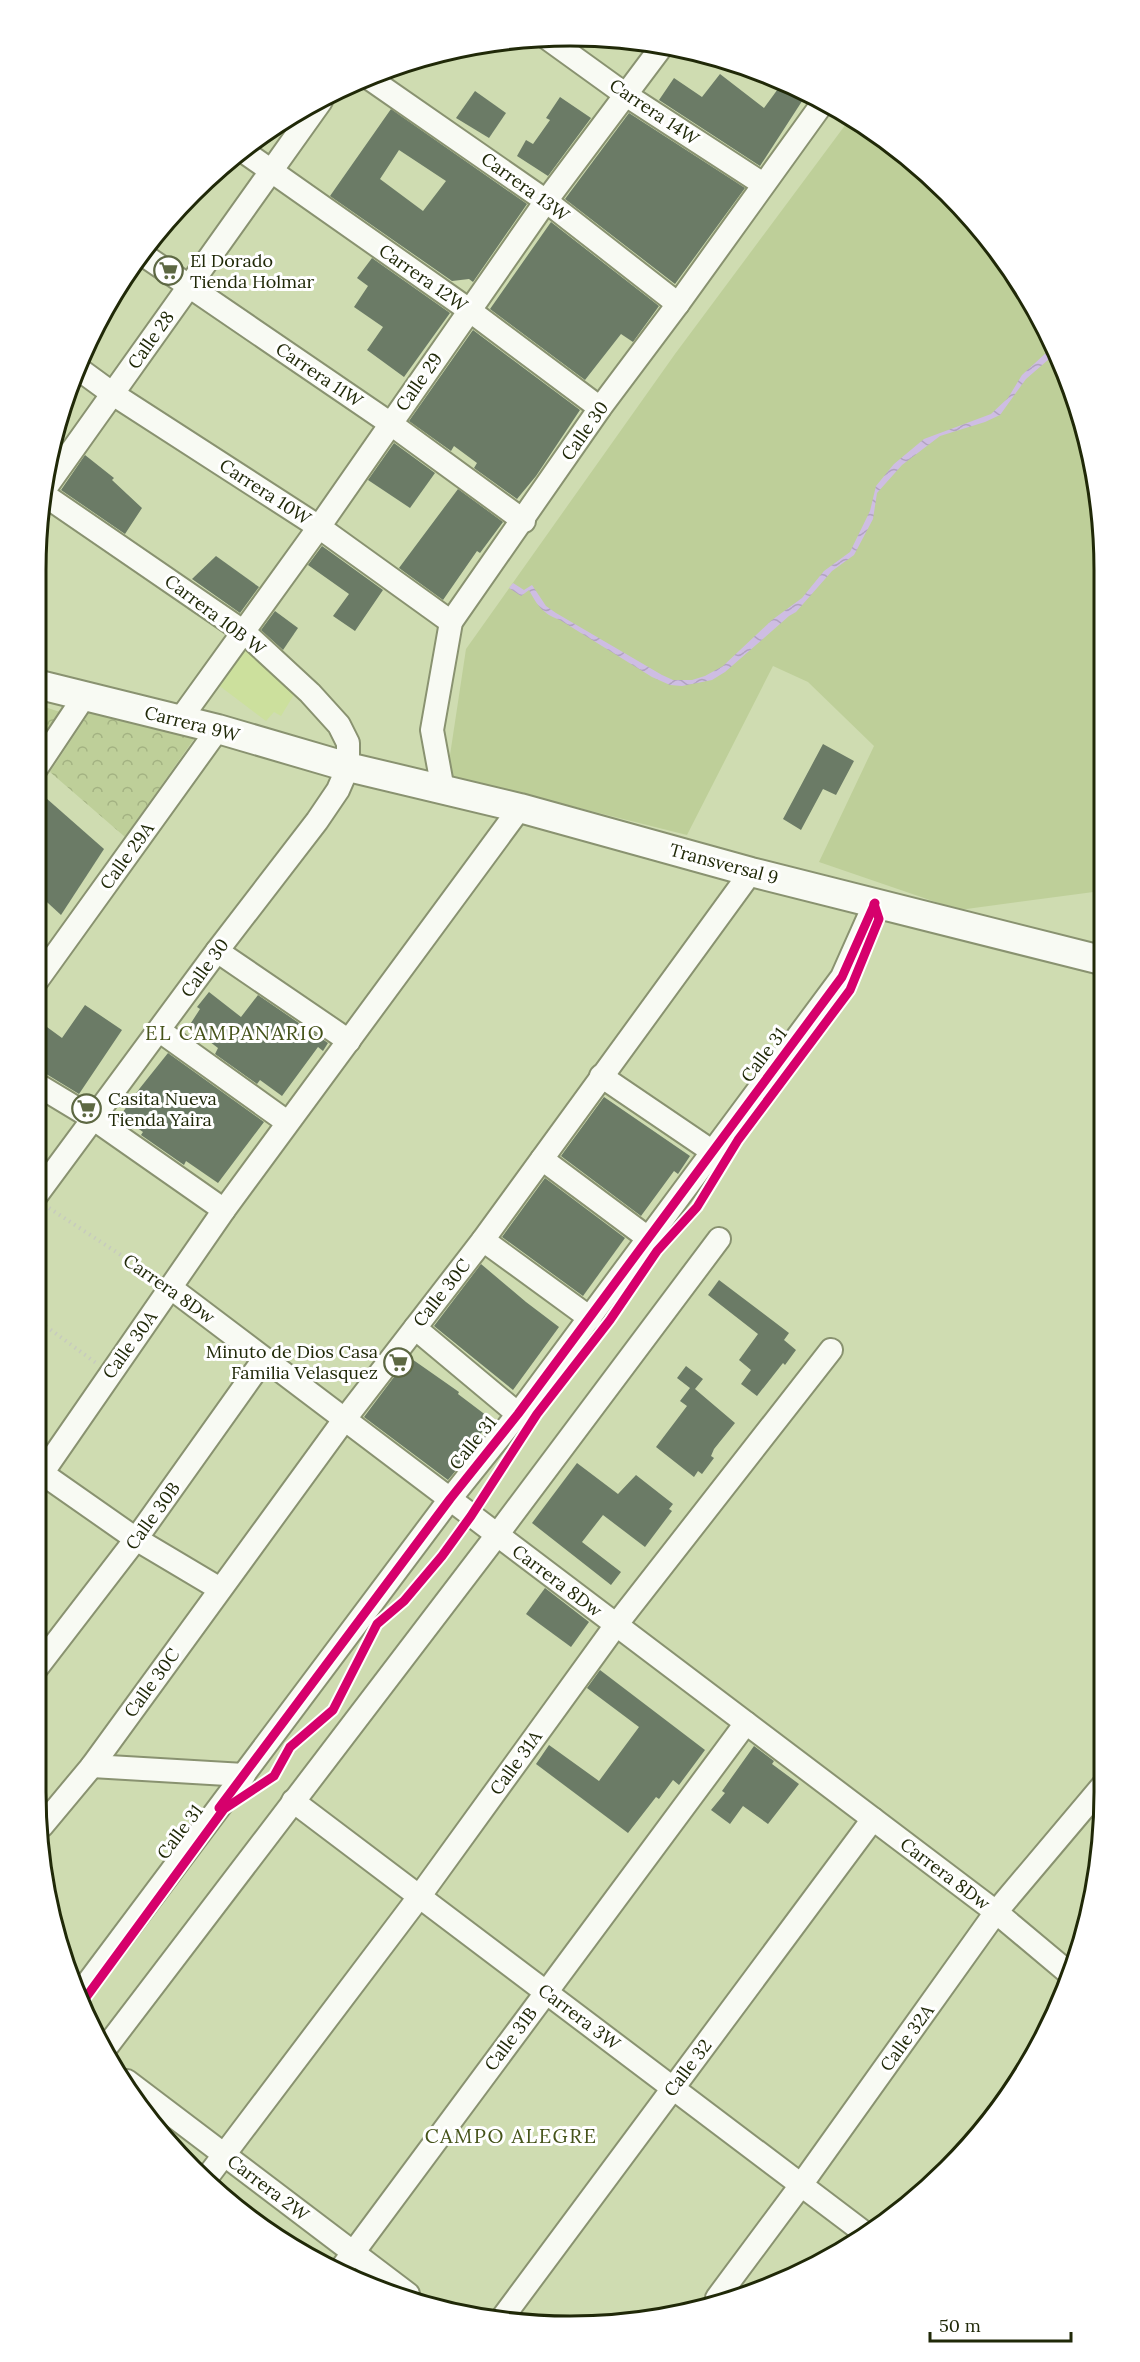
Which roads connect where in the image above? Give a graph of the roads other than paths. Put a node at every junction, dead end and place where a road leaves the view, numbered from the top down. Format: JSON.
{"nodes":[{"id":1,"x":559,"y":47,"type":"edge"},
{"id":2,"x":656,"y":54,"type":"edge"},
{"id":3,"x":377,"y":83,"type":"edge"},
{"id":4,"x":626,"y":95,"type":"junction"},
{"id":5,"x":818,"y":109,"type":"edge"},
{"id":6,"x":311,"y":116,"type":"edge"},
{"id":7,"x":250,"y":156,"type":"edge"},
{"id":8,"x":271,"y":171,"type":"junction"},
{"id":9,"x":763,"y":184,"type":"junction"},
{"id":10,"x":546,"y":201,"type":"junction"},
{"id":11,"x":149,"y":259,"type":"edge"},
{"id":12,"x":188,"y":287,"type":"junction"},
{"id":13,"x":678,"y":304,"type":"junction"},
{"id":14,"x":469,"y":310,"type":"junction"},
{"id":15,"x":85,"y":373,"type":"edge"},
{"id":16,"x":113,"y":394,"type":"junction"},
{"id":17,"x":600,"y":408,"type":"junction"},
{"id":18,"x":391,"y":424,"type":"junction"},
{"id":19,"x":56,"y":475,"type":"edge"},
{"id":20,"x":52,"y":497,"type":"edge"},
{"id":21,"x":524,"y":520,"type":"junction"},
{"id":22,"x":319,"y":527,"type":"junction"},
{"id":23,"x":451,"y":622,"type":"junction"},
{"id":24,"x":244,"y":632,"type":"junction"},
{"id":25,"x":46,"y":687,"type":"edge"},
{"id":26,"x":84,"y":697,"type":"junction"},
{"id":27,"x":179,"y":721,"type":"junction"},
{"id":28,"x":218,"y":729,"type":"junction"},
{"id":29,"x":46,"y":754,"type":"edge"},
{"id":30,"x":348,"y":767,"type":"junction"},
{"id":31,"x":442,"y":790,"type":"junction"},
{"id":32,"x":520,"y":808,"type":"junction"},
{"id":33,"x":751,"y":872,"type":"junction"},
{"id":34,"x":874,"y":903,"type":"junction"},
{"id":35,"x":218,"y":951,"type":"junction"},
{"id":36,"x":1094,"y":958,"type":"edge"},
{"id":37,"x":46,"y":968,"type":"edge"},
{"id":38,"x":160,"y":1031,"type":"junction"},
{"id":39,"x":349,"y":1041,"type":"junction"},
{"id":40,"x":601,"y":1076,"type":"junction"},
{"id":41,"x":46,"y":1090,"type":"edge"},
{"id":42,"x":94,"y":1119,"type":"junction"},
{"id":43,"x":287,"y":1122,"type":"junction"},
{"id":44,"x":713,"y":1152,"type":"junction"},
{"id":45,"x":542,"y":1159,"type":"junction"},
{"id":46,"x":46,"y":1193,"type":"edge"},
{"id":47,"x":224,"y":1209,"type":"junction"},
{"id":48,"x":648,"y":1238,"type":"junction"},
{"id":49,"x":718,"y":1239,"type":"dead end"},
{"id":50,"x":483,"y":1240,"type":"junction"},
{"id":51,"x":171,"y":1288,"type":"junction"},
{"id":52,"x":590,"y":1318,"type":"junction"},
{"id":53,"x":415,"y":1328,"type":"junction"},
{"id":54,"x":831,"y":1350,"type":"dead end"},
{"id":55,"x":264,"y":1359,"type":"junction"},
{"id":56,"x":518,"y":1414,"type":"junction"},
{"id":57,"x":344,"y":1419,"type":"junction"},
{"id":58,"x":46,"y":1464,"type":"edge"},
{"id":59,"x":46,"y":1480,"type":"edge"},
{"id":60,"x":450,"y":1499,"type":"junction"},
{"id":61,"x":497,"y":1535,"type":"junction"},
{"id":62,"x":136,"y":1539,"type":"junction"},
{"id":63,"x":220,"y":1589,"type":"junction"},
{"id":64,"x":616,"y":1625,"type":"junction"},
{"id":65,"x":46,"y":1656,"type":"edge"},
{"id":66,"x":746,"y":1723,"type":"junction"},
{"id":67,"x":92,"y":1766,"type":"junction"},
{"id":68,"x":244,"y":1775,"type":"junction"},
{"id":69,"x":293,"y":1801,"type":"junction"},
{"id":70,"x":1093,"y":1810,"type":"edge"},
{"id":71,"x":48,"y":1819,"type":"edge"},
{"id":72,"x":873,"y":1819,"type":"junction"},
{"id":73,"x":420,"y":1897,"type":"junction"},
{"id":74,"x":996,"y":1912,"type":"junction"},
{"id":75,"x":1063,"y":1968,"type":"edge"},
{"id":76,"x":84,"y":1987,"type":"edge"},
{"id":77,"x":546,"y":1992,"type":"junction"},
{"id":78,"x":110,"y":2042,"type":"edge"},
{"id":79,"x":673,"y":2088,"type":"junction"},
{"id":80,"x":141,"y":2092,"type":"edge"},
{"id":81,"x":225,"y":2155,"type":"junction"},
{"id":82,"x":211,"y":2173,"type":"edge"},
{"id":83,"x":801,"y":2185,"type":"junction"},
{"id":84,"x":859,"y":2228,"type":"edge"},
{"id":85,"x":347,"y":2260,"type":"edge"},
{"id":86,"x":387,"y":2283,"type":"edge"},
{"id":87,"x":720,"y":2293,"type":"edge"},
{"id":88,"x":507,"y":2311,"type":"edge"}],
"edges":[{"from":1,"to":4,"type":"street","name":"Carrera 14W"},
{"from":2,"to":4,"type":"street","name":"Calle 29"},
{"from":3,"to":10,"type":"street","name":"Carrera 13W"},
{"from":4,"to":9,"type":"street","name":"Carrera 14W"},
{"from":4,"to":10,"type":"street","name":"Calle 29"},
{"from":5,"to":9,"type":"street","name":"Calle 30"},
{"from":6,"to":8,"type":"street","name":"Calle 28"},
{"from":7,"to":8,"type":"street","name":"Carrera 12W"},
{"from":8,"to":12,"type":"street","name":"Calle 28"},
{"from":8,"to":14,"type":"street","name":"Carrera 12W"},
{"from":9,"to":13,"type":"street","name":"Calle 30"},
{"from":10,"to":13,"type":"street","name":"Carrera 13W"},
{"from":10,"to":14,"type":"street","name":"Calle 29"},
{"from":11,"to":12,"type":"street","name":"Carrera 11W"},
{"from":12,"to":16,"type":"street","name":"Calle 28"},
{"from":12,"to":18,"type":"street","name":"Carrera 11W"},
{"from":13,"to":17,"type":"street","name":"Calle 30"},
{"from":14,"to":17,"type":"street","name":"Carrera 12W"},
{"from":14,"to":18,"type":"street","name":"Calle 29"},
{"from":15,"to":16,"type":"street","name":"Carrera 10W"},
{"from":16,"to":19,"type":"street","name":"Calle 28"},
{"from":16,"to":22,"type":"street","name":"Carrera 10W"},
{"from":17,"to":21,"type":"street","name":"Calle 30"},
{"from":18,"to":21,"type":"street","name":"Carrera 11W"},
{"from":18,"to":22,"type":"street","name":"Calle 29"},
{"from":20,"to":24,"type":"street","name":"Carrera 10B W"},
{"from":21,"to":23,"type":"street","name":"Calle 30"},
{"from":22,"to":23,"type":"street","name":"Carrera 10W"},
{"from":22,"to":24,"type":"street","name":"Calle 29"},
{"from":23,"to":31,"type":"street","name":"Calle 30"},
{"from":24,"to":27,"type":"street","name":"Calle 29"},
{"from":24,"to":30,"type":"street","name":"Carrera 10B W"},
{"from":25,"to":26,"type":"main road","name":"Carrera 9W"},
{"from":26,"to":27,"type":"main road","name":"Carrera 9W"},
{"from":26,"to":29,"type":"street"},
{"from":27,"to":28,"type":"main road","name":"Carrera 9W"},
{"from":28,"to":30,"type":"main road","name":"Carrera 9W"},
{"from":28,"to":37,"type":"street","name":"Calle 29A"},
{"from":30,"to":31,"type":"main road","name":"Transversal 9"},
{"from":30,"to":35,"type":"street","name":"Calle 30"},
{"from":31,"to":32,"type":"main road","name":"Transversal 9"},
{"from":32,"to":33,"type":"main road","name":"Transversal 9"},
{"from":32,"to":39,"type":"street","name":"Calle 30A"},
{"from":33,"to":34,"type":"main road","name":"Transversal 9"},
{"from":33,"to":40,"type":"street","name":"Calle 30C"},
{"from":34,"to":36,"type":"main road","name":"Transversal 9"},
{"from":34,"to":44,"type":"street","name":"Calle 31"},
{"from":35,"to":38,"type":"street","name":"Calle 30"},
{"from":35,"to":39,"type":"street"},
{"from":38,"to":42,"type":"street","name":"Calle 30"},
{"from":38,"to":43,"type":"street"},
{"from":39,"to":43,"type":"street","name":"Calle 30A"},
{"from":40,"to":44,"type":"street"},
{"from":40,"to":45,"type":"street","name":"Calle 30C"},
{"from":41,"to":42,"type":"street"},
{"from":42,"to":46,"type":"street","name":"Calle 30"},
{"from":42,"to":47,"type":"street"},
{"from":43,"to":47,"type":"street","name":"Calle 30A"},
{"from":44,"to":48,"type":"street","name":"Calle 31"},
{"from":45,"to":48,"type":"street"},
{"from":45,"to":50,"type":"street","name":"Calle 30C"},
{"from":47,"to":51,"type":"street","name":"Calle 30A"},
{"from":48,"to":52,"type":"street","name":"Calle 31"},
{"from":49,"to":61,"type":"street"},
{"from":50,"to":52,"type":"street"},
{"from":50,"to":53,"type":"street","name":"Calle 30C"},
{"from":51,"to":55,"type":"street","name":"Carrera 8Dw"},
{"from":51,"to":58,"type":"street","name":"Calle 30A"},
{"from":52,"to":56,"type":"street","name":"Calle 31"},
{"from":53,"to":56,"type":"street"},
{"from":53,"to":57,"type":"street","name":"Calle 30C"},
{"from":54,"to":64,"type":"street","name":"Calle 31A"},
{"from":55,"to":57,"type":"street","name":"Carrera 8Dw"},
{"from":55,"to":62,"type":"street","name":"Calle 30B"},
{"from":56,"to":60,"type":"street","name":"Calle 31"},
{"from":57,"to":60,"type":"street","name":"Carrera 8Dw"},
{"from":57,"to":63,"type":"street","name":"Calle 30C"},
{"from":59,"to":62,"type":"street"},
{"from":60,"to":61,"type":"street","name":"Carrera 8Dw"},
{"from":60,"to":68,"type":"street","name":"Calle 31"},
{"from":61,"to":64,"type":"street","name":"Carrera 8Dw"},
{"from":61,"to":69,"type":"street"},
{"from":62,"to":63,"type":"street"},
{"from":62,"to":65,"type":"street","name":"Calle 30B"},
{"from":63,"to":67,"type":"street","name":"Calle 30C"},
{"from":64,"to":66,"type":"street","name":"Carrera 8Dw"},
{"from":64,"to":73,"type":"street","name":"Calle 31A"},
{"from":66,"to":72,"type":"street","name":"Carrera 8Dw"},
{"from":66,"to":77,"type":"street","name":"Calle 31B"},
{"from":67,"to":68,"type":"street"},
{"from":67,"to":71,"type":"street","name":"Calle 30C"},
{"from":68,"to":76,"type":"street","name":"Calle 31"},
{"from":69,"to":73,"type":"street","name":"Carrera 3W"},
{"from":69,"to":78,"type":"street"},
{"from":70,"to":74,"type":"street","name":"Calle 32A"},
{"from":72,"to":74,"type":"street","name":"Carrera 8Dw"},
{"from":72,"to":79,"type":"street","name":"Calle 32"},
{"from":73,"to":77,"type":"street","name":"Carrera 3W"},
{"from":73,"to":81,"type":"street","name":"Calle 31A"},
{"from":74,"to":75,"type":"street","name":"Carrera 8Dw"},
{"from":74,"to":83,"type":"street","name":"Calle 32A"},
{"from":77,"to":79,"type":"street","name":"Carrera 3W"},
{"from":77,"to":85,"type":"street","name":"Calle 31B"},
{"from":79,"to":83,"type":"street","name":"Carrera 3W"},
{"from":79,"to":88,"type":"street","name":"Calle 32"},
{"from":80,"to":81,"type":"street","name":"Carrera 2W"},
{"from":81,"to":82,"type":"street","name":"Calle 31A"},
{"from":81,"to":85,"type":"street","name":"Carrera 2W"},
{"from":83,"to":84,"type":"street","name":"Carrera 3W"},
{"from":83,"to":87,"type":"street","name":"Calle 32A"},
{"from":85,"to":86,"type":"street","name":"Carrera 2W"}]}
